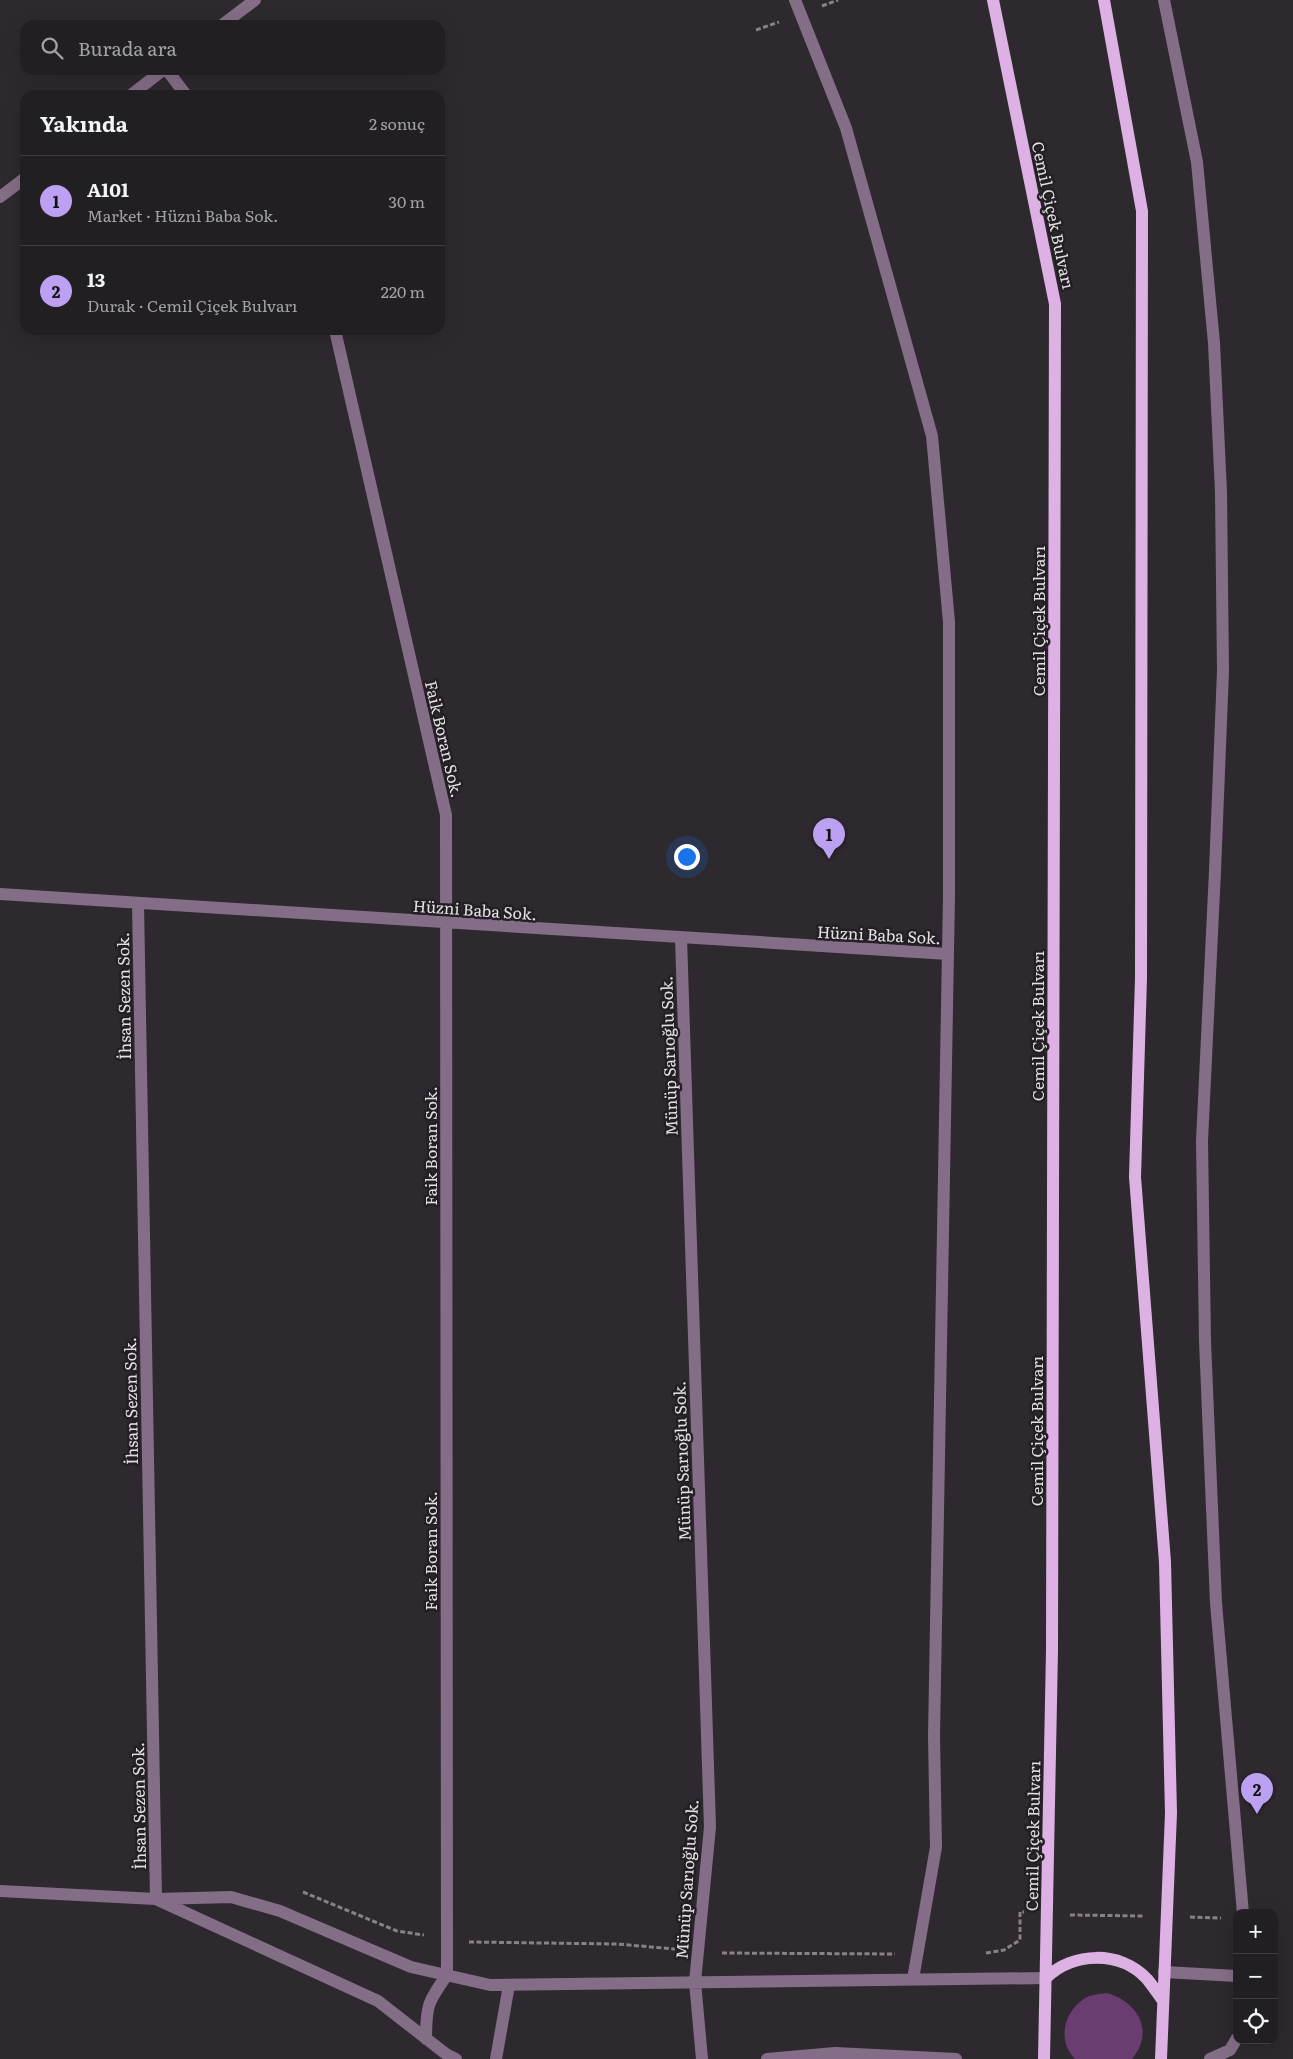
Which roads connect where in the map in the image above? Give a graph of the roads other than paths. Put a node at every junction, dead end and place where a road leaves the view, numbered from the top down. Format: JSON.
{"nodes":[{"id":1,"x":254,"y":0,"type":"edge"},
{"id":2,"x":795,"y":0,"type":"edge"},
{"id":3,"x":993,"y":0,"type":"edge"},
{"id":4,"x":1104,"y":0,"type":"edge"},
{"id":5,"x":1164,"y":0,"type":"edge"},
{"id":6,"x":228,"y":20,"type":"edge"},
{"id":7,"x":158,"y":75,"type":"edge"},
{"id":8,"x":169,"y":75,"type":"edge"},
{"id":9,"x":138,"y":90,"type":"edge"},
{"id":10,"x":182,"y":90,"type":"edge"},
{"id":11,"x":20,"y":182,"type":"edge"},
{"id":12,"x":0,"y":197,"type":"edge"},
{"id":13,"x":336,"y":335,"type":"edge"},
{"id":14,"x":0,"y":894,"type":"edge"},
{"id":15,"x":138,"y":904,"type":"junction"},
{"id":16,"x":446,"y":924,"type":"junction"},
{"id":17,"x":680,"y":938,"type":"junction"},
{"id":18,"x":948,"y":954,"type":"junction"},
{"id":19,"x":0,"y":1891,"type":"edge"},
{"id":20,"x":156,"y":1899,"type":"junction"},
{"id":21,"x":1243,"y":1909,"type":"edge"},
{"id":22,"x":1164,"y":1972,"type":"junction"},
{"id":23,"x":447,"y":1975,"type":"junction"},
{"id":24,"x":1233,"y":1976,"type":"edge"},
{"id":25,"x":1046,"y":1978,"type":"junction"},
{"id":26,"x":913,"y":1979,"type":"junction"},
{"id":27,"x":695,"y":1982,"type":"junction"},
{"id":28,"x":509,"y":1985,"type":"junction"},
{"id":29,"x":1163,"y":2001,"type":"junction"},
{"id":30,"x":426,"y":2039,"type":"junction"},
{"id":31,"x":1230,"y":2055,"type":"edge"},
{"id":32,"x":840,"y":2056,"type":"edge"},
{"id":33,"x":456,"y":2059,"type":"edge"},
{"id":34,"x":496,"y":2059,"type":"edge"},
{"id":35,"x":702,"y":2059,"type":"edge"},
{"id":36,"x":767,"y":2059,"type":"edge"},
{"id":37,"x":956,"y":2059,"type":"edge"},
{"id":38,"x":1044,"y":2059,"type":"edge"},
{"id":39,"x":1161,"y":2059,"type":"edge"},
{"id":40,"x":1210,"y":2059,"type":"edge"}],
"edges":[{"from":1,"to":6,"type":"street"},
{"from":2,"to":18,"type":"street"},
{"from":3,"to":25,"type":"main road","name":"Cemil Çiçek Bulvarı"},
{"from":4,"to":22,"type":"main road"},
{"from":5,"to":21,"type":"street"},
{"from":7,"to":9,"type":"street"},
{"from":8,"to":10,"type":"street"},
{"from":11,"to":12,"type":"street"},
{"from":13,"to":16,"type":"street","name":"Faik Boran Sok."},
{"from":14,"to":15,"type":"street","name":"Hüzni Baba Sok."},
{"from":15,"to":16,"type":"street","name":"Hüzni Baba Sok."},
{"from":15,"to":20,"type":"street","name":"İhsan Sezen Sok."},
{"from":16,"to":17,"type":"street","name":"Hüzni Baba Sok."},
{"from":16,"to":23,"type":"street","name":"Faik Boran Sok."},
{"from":17,"to":18,"type":"street","name":"Hüzni Baba Sok."},
{"from":17,"to":27,"type":"street","name":"Münüp Sarıoğlu Sok."},
{"from":18,"to":26,"type":"street"},
{"from":19,"to":20,"type":"street"},
{"from":20,"to":23,"type":"street"},
{"from":20,"to":30,"type":"street"},
{"from":22,"to":24,"type":"street"},
{"from":22,"to":29,"type":"main road"},
{"from":23,"to":28,"type":"street"},
{"from":23,"to":30,"type":"street"},
{"from":25,"to":26,"type":"street"},
{"from":25,"to":29,"type":"main road"},
{"from":25,"to":38,"type":"main road","name":"Cemil Çiçek Bulvarı"},
{"from":26,"to":27,"type":"street"},
{"from":27,"to":28,"type":"street"},
{"from":27,"to":35,"type":"street","name":"Münüp Sarıoğlu Sok."},
{"from":28,"to":34,"type":"street"},
{"from":29,"to":39,"type":"main road"},
{"from":30,"to":33,"type":"street"},
{"from":31,"to":40,"type":"street"},
{"from":32,"to":36,"type":"street"},
{"from":32,"to":37,"type":"street"}]}
